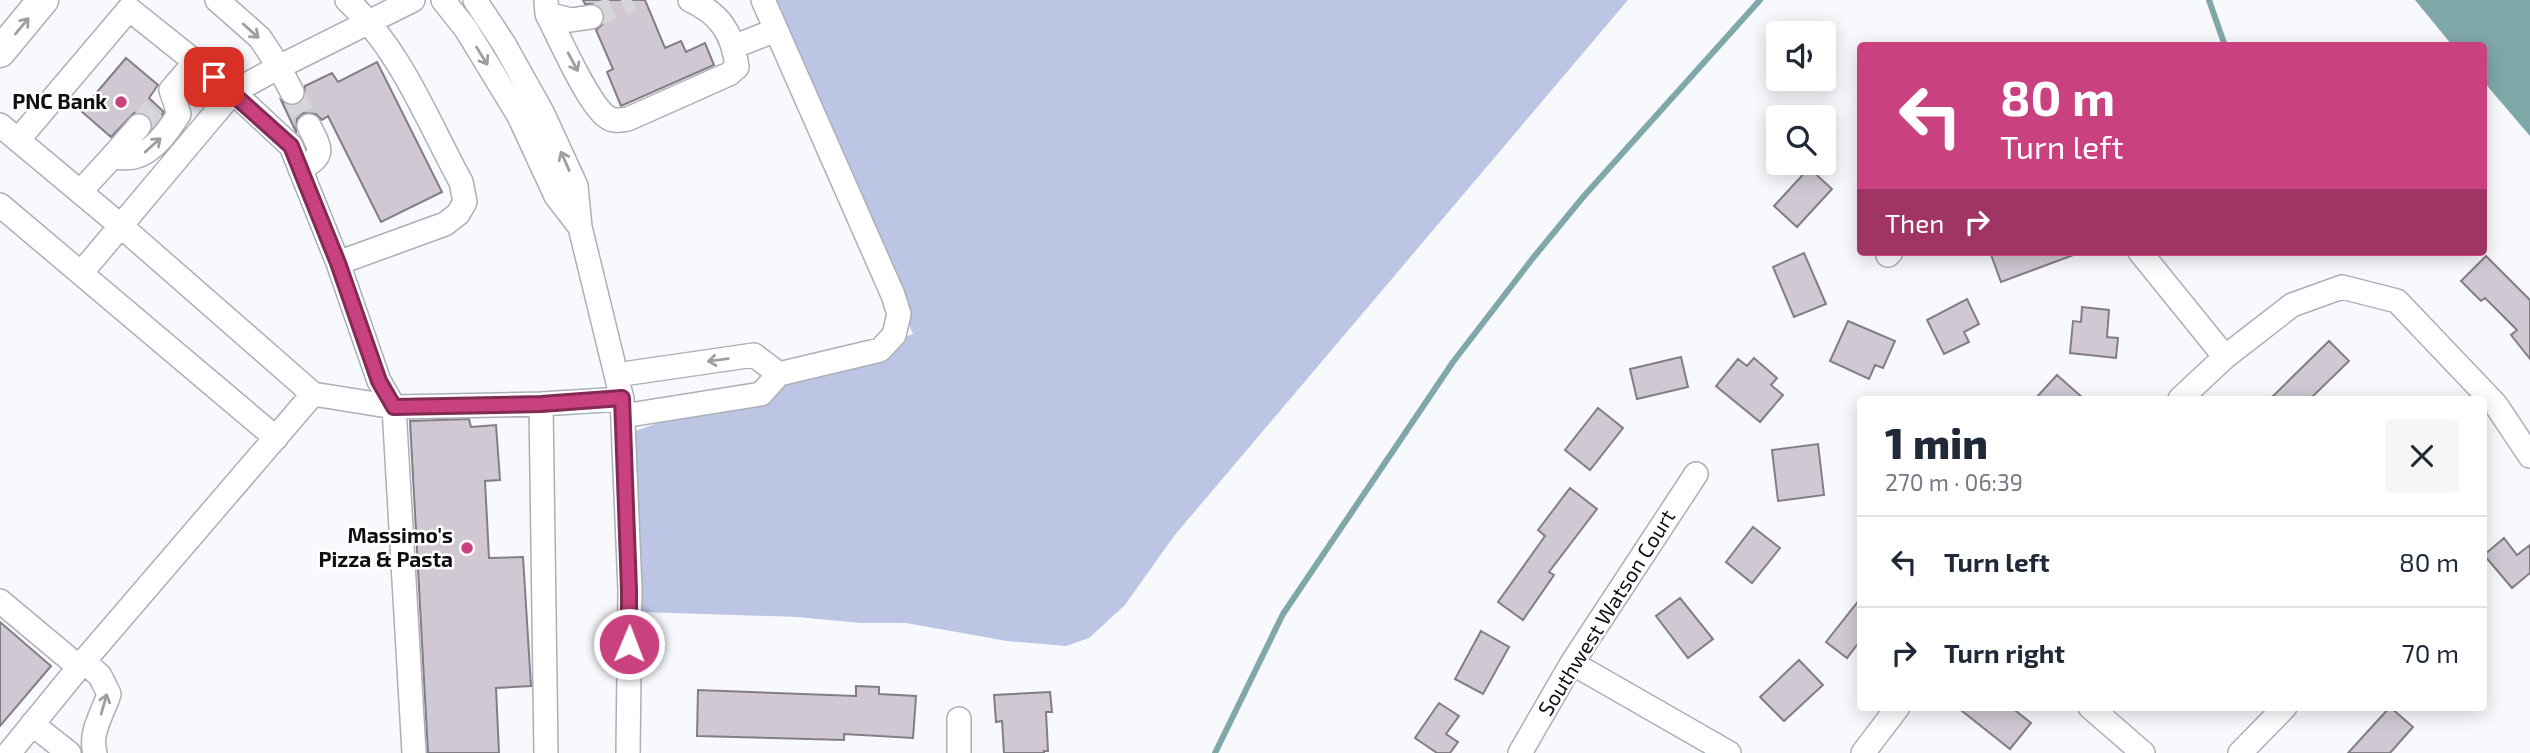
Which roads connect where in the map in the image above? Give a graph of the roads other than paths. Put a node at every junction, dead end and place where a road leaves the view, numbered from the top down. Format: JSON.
{"nodes":[{"id":1,"x":43,"y":0,"type":"edge"},
{"id":2,"x":217,"y":0,"type":"edge"},
{"id":3,"x":347,"y":0,"type":"edge"},
{"id":4,"x":413,"y":0,"type":"edge"},
{"id":5,"x":443,"y":0,"type":"edge"},
{"id":6,"x":475,"y":0,"type":"edge"},
{"id":7,"x":688,"y":0,"type":"edge"},
{"id":8,"x":763,"y":0,"type":"edge"},
{"id":9,"x":128,"y":3,"type":"edge"},
{"id":10,"x":547,"y":7,"type":"edge"},
{"id":11,"x":591,"y":17,"type":"tunnel mouth"},
{"id":12,"x":370,"y":21,"type":"junction"},
{"id":13,"x":696,"y":23,"type":"dead end"},
{"id":14,"x":776,"y":30,"type":"junction"},
{"id":15,"x":733,"y":47,"type":"junction"},
{"id":16,"x":0,"y":52,"type":"edge"},
{"id":17,"x":195,"y":62,"type":"junction"},
{"id":18,"x":279,"y":66,"type":"junction"},
{"id":19,"x":233,"y":92,"type":"junction"},
{"id":20,"x":292,"y":92,"type":"tunnel mouth"},
{"id":21,"x":0,"y":124,"type":"edge"},
{"id":22,"x":139,"y":126,"type":"tunnel mouth"},
{"id":23,"x":309,"y":126,"type":"tunnel mouth"},
{"id":24,"x":18,"y":140,"type":"junction"},
{"id":25,"x":111,"y":157,"type":"junction"},
{"id":26,"x":300,"y":169,"type":"junction"},
{"id":27,"x":80,"y":192,"type":"junction"},
{"id":28,"x":0,"y":205,"type":"edge"},
{"id":29,"x":121,"y":226,"type":"junction"},
{"id":30,"x":580,"y":227,"type":"junction"},
{"id":31,"x":2143,"y":256,"type":"edge"},
{"id":32,"x":338,"y":263,"type":"junction"},
{"id":33,"x":82,"y":272,"type":"junction"},
{"id":34,"x":2225,"y":358,"type":"junction"},
{"id":35,"x":779,"y":374,"type":"junction"},
{"id":36,"x":616,"y":375,"type":"junction"},
{"id":37,"x":313,"y":394,"type":"junction"},
{"id":38,"x":2183,"y":396,"type":"edge"},
{"id":39,"x":541,"y":404,"type":"junction"},
{"id":40,"x":394,"y":407,"type":"junction"},
{"id":41,"x":622,"y":407,"type":"junction"},
{"id":42,"x":276,"y":438,"type":"junction"},
{"id":43,"x":2530,"y":456,"type":"edge"},
{"id":44,"x":1696,"y":474,"type":"dead end"},
{"id":45,"x":0,"y":601,"type":"edge"},
{"id":46,"x":1572,"y":663,"type":"junction"},
{"id":47,"x":81,"y":664,"type":"junction"},
{"id":48,"x":1895,"y":711,"type":"edge"},
{"id":49,"x":2095,"y":711,"type":"edge"},
{"id":50,"x":2281,"y":711,"type":"edge"},
{"id":51,"x":959,"y":719,"type":"dead end"},
{"id":52,"x":32,"y":724,"type":"junction"},
{"id":53,"x":9,"y":753,"type":"edge"},
{"id":54,"x":69,"y":753,"type":"edge"},
{"id":55,"x":95,"y":753,"type":"edge"},
{"id":56,"x":414,"y":753,"type":"edge"},
{"id":57,"x":546,"y":753,"type":"edge"},
{"id":58,"x":628,"y":753,"type":"edge"},
{"id":59,"x":958,"y":753,"type":"edge"},
{"id":60,"x":1520,"y":753,"type":"edge"},
{"id":61,"x":1729,"y":753,"type":"edge"},
{"id":62,"x":1863,"y":753,"type":"edge"},
{"id":63,"x":2143,"y":753,"type":"edge"},
{"id":64,"x":2240,"y":753,"type":"edge"}],
"edges":[{"from":16,"to":1,"type":"main road","one_way":true},
{"from":2,"to":18,"type":"street","one_way":true},
{"from":3,"to":12,"type":"street"},
{"from":4,"to":12,"type":"street"},
{"from":5,"to":30,"type":"street","one_way":true},
{"from":30,"to":6,"type":"street","one_way":true},
{"from":7,"to":13,"type":"street"},
{"from":7,"to":15,"type":"street"},
{"from":8,"to":14,"type":"street"},
{"from":9,"to":17,"type":"street"},
{"from":9,"to":24,"type":"street"},
{"from":10,"to":11,"type":"street"},
{"from":10,"to":15,"type":"street","one_way":true},
{"from":12,"to":18,"type":"street"},
{"from":12,"to":32,"type":"street"},
{"from":14,"to":15,"type":"street"},
{"from":14,"to":35,"type":"street"},
{"from":17,"to":19,"type":"street"},
{"from":25,"to":17,"type":"street","one_way":true},
{"from":18,"to":19,"type":"street"},
{"from":18,"to":20,"type":"street"},
{"from":19,"to":26,"type":"street"},
{"from":19,"to":29,"type":"street"},
{"from":21,"to":24,"type":"street"},
{"from":22,"to":25,"type":"street"},
{"from":23,"to":26,"type":"street"},
{"from":24,"to":27,"type":"street"},
{"from":25,"to":27,"type":"street"},
{"from":26,"to":32,"type":"street"},
{"from":27,"to":29,"type":"street"},
{"from":28,"to":33,"type":"street"},
{"from":29,"to":33,"type":"street"},
{"from":29,"to":37,"type":"street"},
{"from":30,"to":36,"type":"street"},
{"from":31,"to":34,"type":"street"},
{"from":32,"to":40,"type":"street"},
{"from":33,"to":42,"type":"street"},
{"from":34,"to":38,"type":"street"},
{"from":34,"to":43,"type":"street"},
{"from":35,"to":36,"type":"street","one_way":true},
{"from":35,"to":41,"type":"street"},
{"from":36,"to":41,"type":"street"},
{"from":37,"to":40,"type":"street"},
{"from":37,"to":42,"type":"street"},
{"from":39,"to":40,"type":"street"},
{"from":39,"to":41,"type":"street"},
{"from":39,"to":57,"type":"street"},
{"from":40,"to":56,"type":"street"},
{"from":41,"to":58,"type":"street"},
{"from":42,"to":47,"type":"street"},
{"from":44,"to":46,"type":"street","name":"Southwest Watson Court"},
{"from":45,"to":47,"type":"street"},
{"from":46,"to":60,"type":"street","name":"Southwest Watson Court"},
{"from":46,"to":61,"type":"street"},
{"from":47,"to":52,"type":"street"},
{"from":55,"to":47,"type":"street","one_way":true},
{"from":48,"to":62,"type":"street"},
{"from":49,"to":63,"type":"street"},
{"from":50,"to":64,"type":"street"},
{"from":51,"to":59,"type":"street"},
{"from":52,"to":53,"type":"street"},
{"from":52,"to":54,"type":"street"}]}
